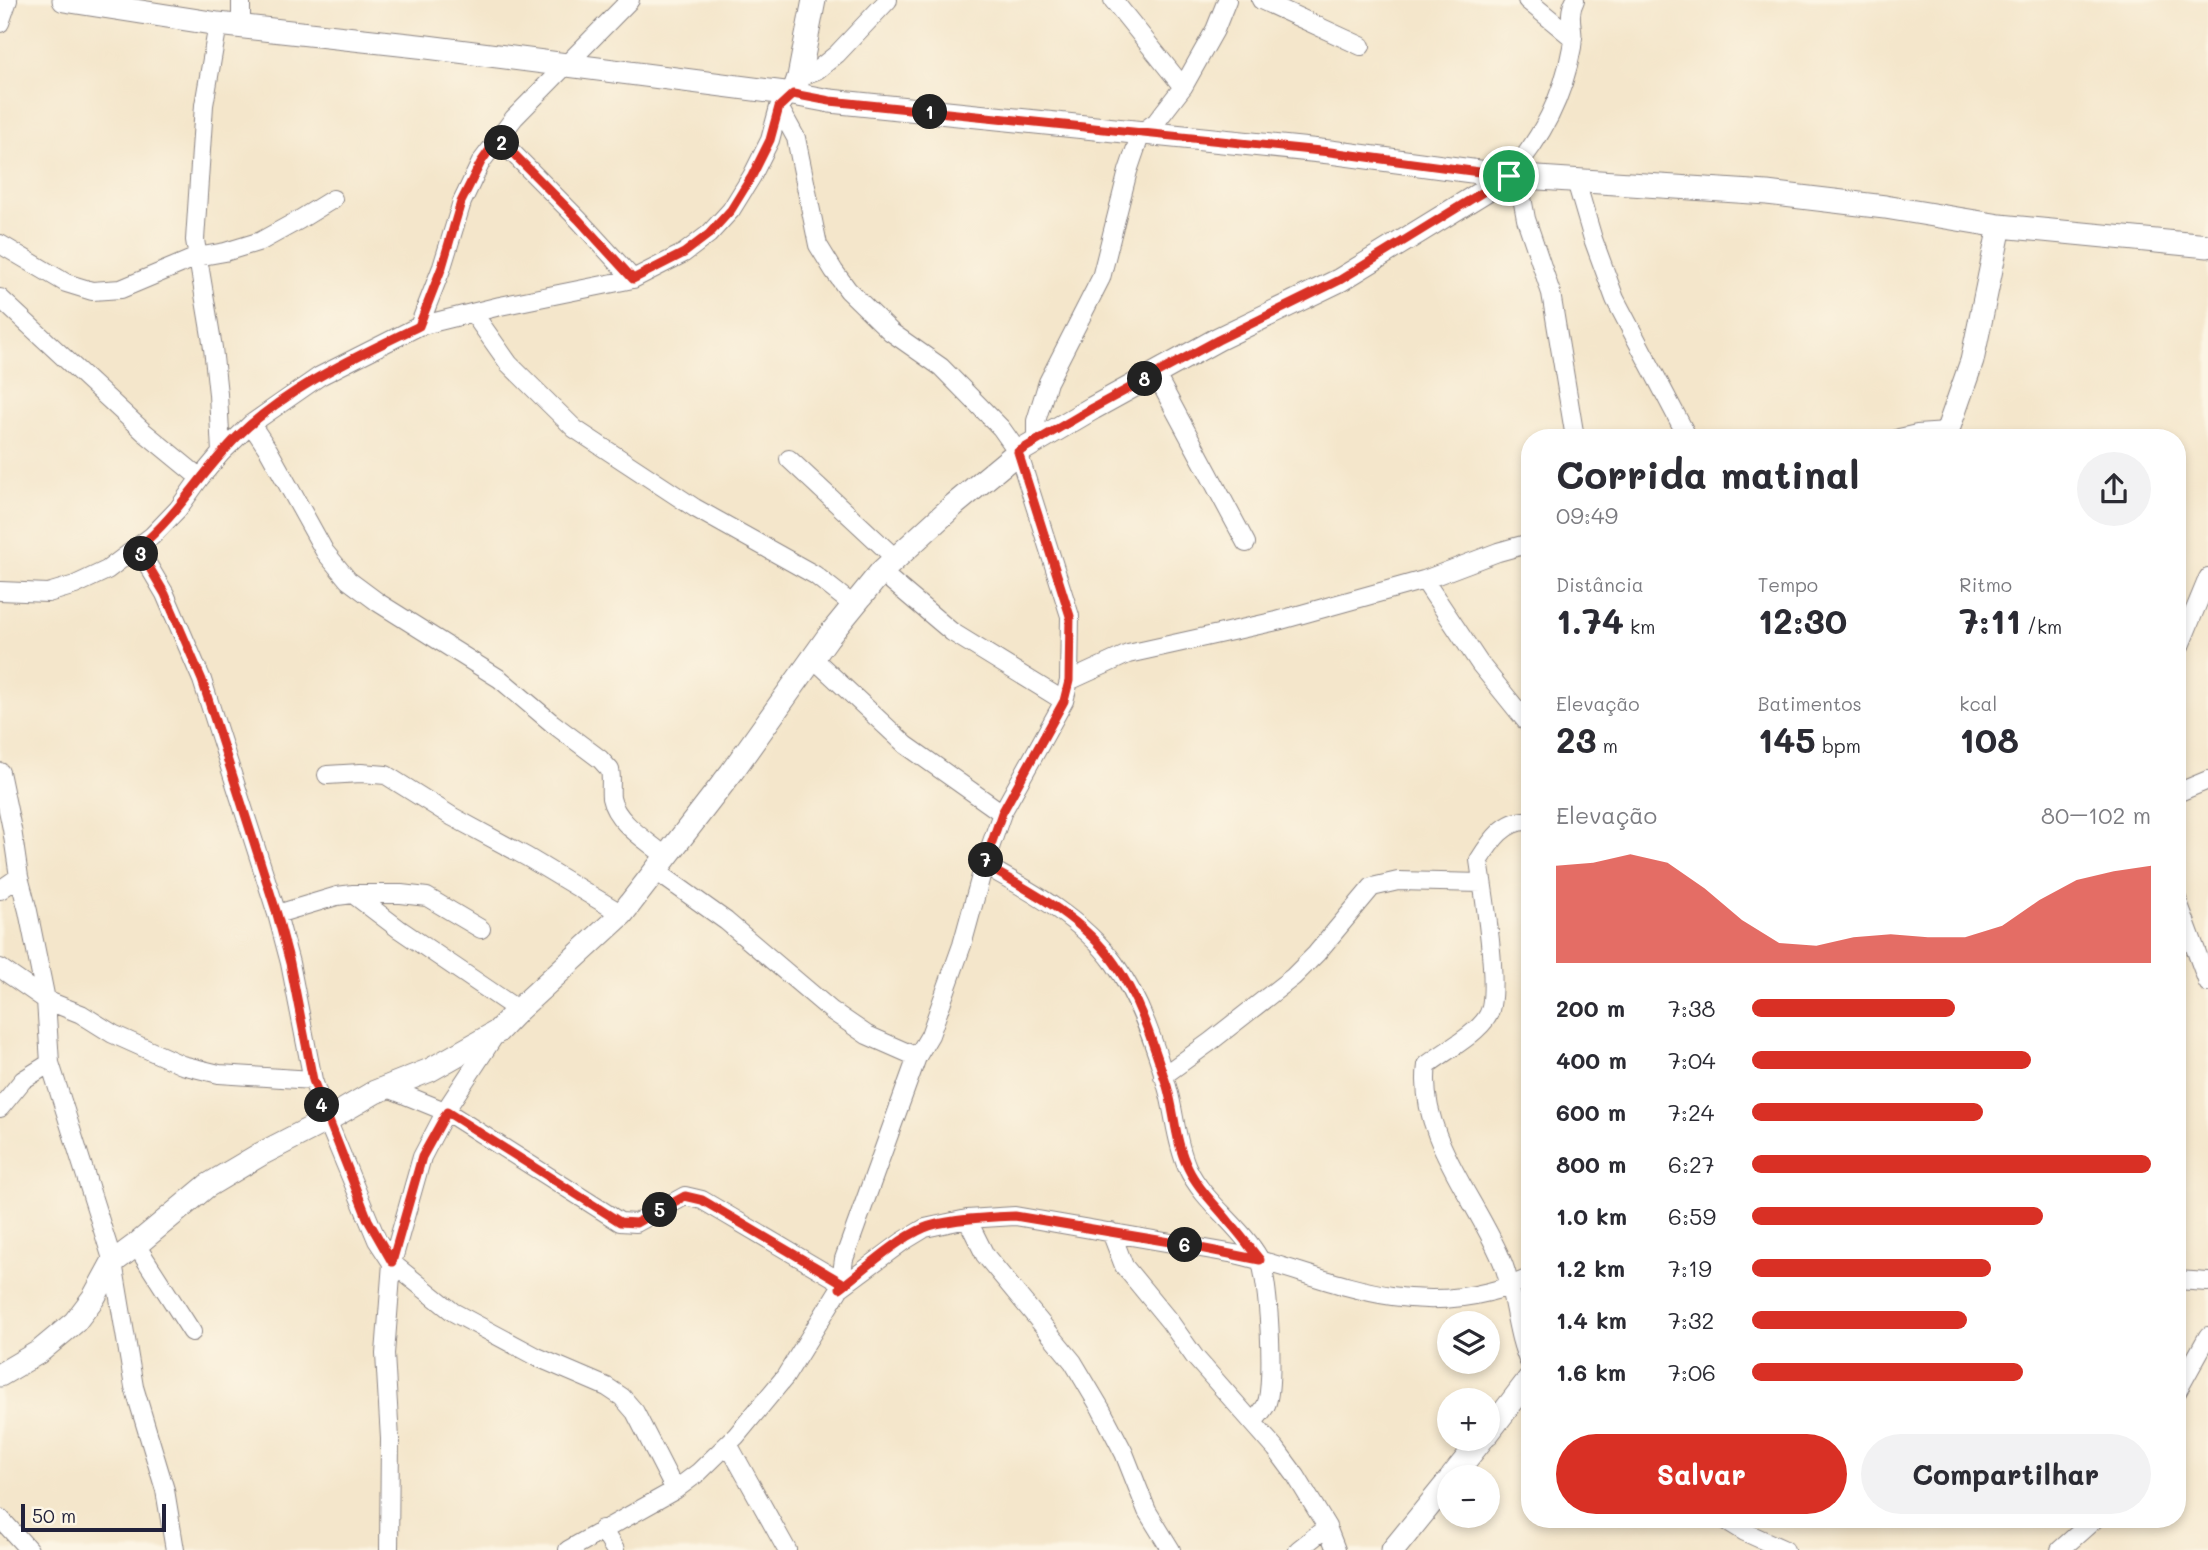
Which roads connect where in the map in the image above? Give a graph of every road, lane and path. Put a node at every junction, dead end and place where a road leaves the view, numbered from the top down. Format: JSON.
{"nodes":[{"id":1,"x":8,"y":0,"type":"edge"},
{"id":2,"x":64,"y":0,"type":"edge"},
{"id":3,"x":241,"y":0,"type":"edge"},
{"id":4,"x":630,"y":0,"type":"edge"},
{"id":5,"x":814,"y":0,"type":"edge"},
{"id":6,"x":888,"y":0,"type":"edge"},
{"id":7,"x":1113,"y":0,"type":"edge"},
{"id":8,"x":1227,"y":0,"type":"edge"},
{"id":9,"x":1261,"y":0,"type":"edge"},
{"id":10,"x":1527,"y":0,"type":"edge"},
{"id":11,"x":1575,"y":0,"type":"edge"},
{"id":12,"x":0,"y":23,"type":"edge"},
{"id":13,"x":218,"y":24,"type":"junction"},
{"id":14,"x":241,"y":26,"type":"junction"},
{"id":15,"x":1573,"y":38,"type":"junction"},
{"id":16,"x":1360,"y":46,"type":"dead end"},
{"id":17,"x":565,"y":64,"type":"junction"},
{"id":18,"x":1183,"y":87,"type":"junction"},
{"id":19,"x":791,"y":92,"type":"junction"},
{"id":20,"x":1141,"y":133,"type":"junction"},
{"id":21,"x":498,"y":138,"type":"junction"},
{"id":22,"x":1513,"y":176,"type":"junction"},
{"id":23,"x":1576,"y":181,"type":"junction"},
{"id":24,"x":333,"y":199,"type":"dead end"},
{"id":25,"x":2000,"y":226,"type":"junction"},
{"id":26,"x":0,"y":244,"type":"edge"},
{"id":27,"x":2208,"y":246,"type":"edge"},
{"id":28,"x":197,"y":257,"type":"junction"},
{"id":29,"x":633,"y":279,"type":"junction"},
{"id":30,"x":0,"y":298,"type":"edge"},
{"id":31,"x":473,"y":313,"type":"junction"},
{"id":32,"x":419,"y":326,"type":"junction"},
{"id":33,"x":1155,"y":373,"type":"junction"},
{"id":34,"x":251,"y":424,"type":"junction"},
{"id":35,"x":1574,"y":429,"type":"edge"},
{"id":36,"x":1683,"y":429,"type":"edge"},
{"id":37,"x":1948,"y":429,"type":"edge"},
{"id":38,"x":1027,"y":446,"type":"junction"},
{"id":39,"x":221,"y":453,"type":"junction"},
{"id":40,"x":789,"y":459,"type":"dead end"},
{"id":41,"x":200,"y":478,"type":"junction"},
{"id":42,"x":1246,"y":543,"type":"dead end"},
{"id":43,"x":1521,"y":546,"type":"edge"},
{"id":44,"x":138,"y":548,"type":"junction"},
{"id":45,"x":888,"y":565,"type":"junction"},
{"id":46,"x":2208,"y":578,"type":"edge"},
{"id":47,"x":1424,"y":580,"type":"junction"},
{"id":48,"x":0,"y":591,"type":"edge"},
{"id":49,"x":853,"y":605,"type":"junction"},
{"id":50,"x":2186,"y":631,"type":"edge"},
{"id":51,"x":814,"y":659,"type":"junction"},
{"id":52,"x":1069,"y":681,"type":"junction"},
{"id":53,"x":1064,"y":701,"type":"junction"},
{"id":54,"x":1521,"y":715,"type":"edge"},
{"id":55,"x":0,"y":772,"type":"edge"},
{"id":56,"x":327,"y":775,"type":"dead end"},
{"id":57,"x":2208,"y":780,"type":"edge"},
{"id":58,"x":2186,"y":789,"type":"edge"},
{"id":59,"x":1002,"y":813,"type":"junction"},
{"id":60,"x":1521,"y":820,"type":"edge"},
{"id":61,"x":660,"y":863,"type":"junction"},
{"id":62,"x":984,"y":865,"type":"junction"},
{"id":63,"x":19,"y":877,"type":"junction"},
{"id":64,"x":1482,"y":883,"type":"junction"},
{"id":65,"x":0,"y":890,"type":"edge"},
{"id":66,"x":353,"y":894,"type":"junction"},
{"id":67,"x":277,"y":914,"type":"junction"},
{"id":68,"x":622,"y":914,"type":"junction"},
{"id":69,"x":2186,"y":924,"type":"edge"},
{"id":70,"x":481,"y":929,"type":"dead end"},
{"id":71,"x":0,"y":968,"type":"edge"},
{"id":72,"x":2208,"y":984,"type":"edge"},
{"id":73,"x":46,"y":1000,"type":"junction"},
{"id":74,"x":518,"y":1010,"type":"junction"},
{"id":75,"x":496,"y":1032,"type":"junction"},
{"id":76,"x":917,"y":1057,"type":"junction"},
{"id":77,"x":50,"y":1063,"type":"junction"},
{"id":78,"x":1163,"y":1076,"type":"junction"},
{"id":79,"x":313,"y":1080,"type":"junction"},
{"id":80,"x":388,"y":1088,"type":"junction"},
{"id":81,"x":0,"y":1108,"type":"edge"},
{"id":82,"x":447,"y":1112,"type":"junction"},
{"id":83,"x":327,"y":1120,"type":"junction"},
{"id":84,"x":967,"y":1219,"type":"junction"},
{"id":85,"x":1111,"y":1232,"type":"junction"},
{"id":86,"x":136,"y":1245,"type":"junction"},
{"id":87,"x":1260,"y":1260,"type":"junction"},
{"id":88,"x":113,"y":1262,"type":"junction"},
{"id":89,"x":392,"y":1262,"type":"junction"},
{"id":90,"x":2186,"y":1281,"type":"edge"},
{"id":91,"x":1521,"y":1282,"type":"edge"},
{"id":92,"x":2208,"y":1282,"type":"edge"},
{"id":93,"x":841,"y":1285,"type":"junction"},
{"id":94,"x":1511,"y":1286,"type":"junction"},
{"id":95,"x":1521,"y":1327,"type":"edge"},
{"id":96,"x":192,"y":1332,"type":"dead end"},
{"id":97,"x":2208,"y":1336,"type":"edge"},
{"id":98,"x":0,"y":1375,"type":"edge"},
{"id":99,"x":2186,"y":1376,"type":"edge"},
{"id":100,"x":1521,"y":1390,"type":"edge"},
{"id":101,"x":1500,"y":1417,"type":"edge"},
{"id":102,"x":1253,"y":1422,"type":"junction"},
{"id":103,"x":728,"y":1444,"type":"junction"},
{"id":104,"x":1473,"y":1451,"type":"edge"},
{"id":105,"x":1461,"y":1465,"type":"edge"},
{"id":106,"x":675,"y":1490,"type":"junction"},
{"id":107,"x":1437,"y":1495,"type":"edge"},
{"id":108,"x":0,"y":1518,"type":"edge"},
{"id":109,"x":1327,"y":1527,"type":"junction"},
{"id":110,"x":1754,"y":1528,"type":"edge"},
{"id":111,"x":2085,"y":1528,"type":"edge"},
{"id":112,"x":603,"y":1530,"type":"junction"},
{"id":113,"x":29,"y":1550,"type":"edge"},
{"id":114,"x":175,"y":1550,"type":"edge"},
{"id":115,"x":389,"y":1550,"type":"edge"},
{"id":116,"x":568,"y":1550,"type":"edge"},
{"id":117,"x":615,"y":1550,"type":"edge"},
{"id":118,"x":787,"y":1550,"type":"edge"},
{"id":119,"x":1171,"y":1550,"type":"edge"},
{"id":120,"x":1298,"y":1550,"type":"edge"},
{"id":121,"x":1336,"y":1550,"type":"edge"},
{"id":122,"x":1393,"y":1550,"type":"edge"},
{"id":123,"x":1785,"y":1550,"type":"edge"},
{"id":124,"x":2060,"y":1550,"type":"edge"}],
"edges":[{"from":1,"to":12,"type":"street"},
{"from":2,"to":13,"type":"street"},
{"from":3,"to":14,"type":"street"},
{"from":4,"to":17,"type":"street"},
{"from":5,"to":19,"type":"street"},
{"from":6,"to":19,"type":"street"},
{"from":7,"to":18,"type":"street"},
{"from":8,"to":18,"type":"street"},
{"from":9,"to":16,"type":"street"},
{"from":10,"to":15,"type":"street"},
{"from":11,"to":15,"type":"street"},
{"from":13,"to":14,"type":"street"},
{"from":13,"to":28,"type":"street"},
{"from":14,"to":17,"type":"street"},
{"from":15,"to":22,"type":"street"},
{"from":17,"to":19,"type":"street"},
{"from":17,"to":21,"type":"street"},
{"from":18,"to":20,"type":"street"},
{"from":19,"to":20,"type":"street"},
{"from":19,"to":29,"type":"street"},
{"from":19,"to":38,"type":"street"},
{"from":20,"to":22,"type":"street"},
{"from":20,"to":38,"type":"street"},
{"from":21,"to":29,"type":"street"},
{"from":21,"to":32,"type":"street"},
{"from":22,"to":23,"type":"street"},
{"from":22,"to":33,"type":"street"},
{"from":22,"to":35,"type":"street"},
{"from":23,"to":25,"type":"street"},
{"from":23,"to":36,"type":"street"},
{"from":24,"to":28,"type":"street"},
{"from":25,"to":27,"type":"street"},
{"from":25,"to":37,"type":"street"},
{"from":26,"to":28,"type":"street"},
{"from":28,"to":39,"type":"street"},
{"from":29,"to":31,"type":"street"},
{"from":30,"to":41,"type":"street"},
{"from":31,"to":32,"type":"street"},
{"from":31,"to":49,"type":"street"},
{"from":32,"to":34,"type":"street"},
{"from":33,"to":38,"type":"street"},
{"from":33,"to":42,"type":"street"},
{"from":34,"to":39,"type":"street"},
{"from":34,"to":61,"type":"street"},
{"from":38,"to":45,"type":"street"},
{"from":38,"to":52,"type":"street"},
{"from":39,"to":41,"type":"street"},
{"from":40,"to":45,"type":"street"},
{"from":41,"to":44,"type":"street"},
{"from":43,"to":47,"type":"street"},
{"from":44,"to":48,"type":"street"},
{"from":44,"to":67,"type":"street"},
{"from":45,"to":49,"type":"street"},
{"from":45,"to":53,"type":"street"},
{"from":46,"to":50,"type":"street"},
{"from":47,"to":52,"type":"street"},
{"from":47,"to":54,"type":"street"},
{"from":49,"to":51,"type":"street"},
{"from":51,"to":59,"type":"street"},
{"from":51,"to":61,"type":"street"},
{"from":52,"to":53,"type":"street"},
{"from":53,"to":59,"type":"street"},
{"from":55,"to":63,"type":"street"},
{"from":56,"to":68,"type":"street"},
{"from":57,"to":58,"type":"street"},
{"from":59,"to":62,"type":"street"},
{"from":60,"to":64,"type":"street"},
{"from":61,"to":68,"type":"street"},
{"from":61,"to":76,"type":"street"},
{"from":62,"to":76,"type":"street"},
{"from":62,"to":78,"type":"street"},
{"from":63,"to":65,"type":"street"},
{"from":63,"to":73,"type":"street"},
{"from":64,"to":78,"type":"street"},
{"from":64,"to":94,"type":"street"},
{"from":66,"to":67,"type":"street"},
{"from":66,"to":70,"type":"street"},
{"from":66,"to":74,"type":"street"},
{"from":67,"to":79,"type":"street"},
{"from":68,"to":74,"type":"street"},
{"from":69,"to":72,"type":"street"},
{"from":71,"to":73,"type":"street"},
{"from":73,"to":77,"type":"street"},
{"from":73,"to":79,"type":"street"},
{"from":74,"to":75,"type":"street"},
{"from":75,"to":80,"type":"street"},
{"from":75,"to":82,"type":"street"},
{"from":76,"to":93,"type":"street"},
{"from":77,"to":81,"type":"street"},
{"from":77,"to":88,"type":"street"},
{"from":78,"to":87,"type":"street"},
{"from":79,"to":83,"type":"street"},
{"from":80,"to":82,"type":"street"},
{"from":80,"to":83,"type":"street"},
{"from":82,"to":89,"type":"street"},
{"from":82,"to":93,"type":"street"},
{"from":83,"to":86,"type":"street"},
{"from":83,"to":89,"type":"street"},
{"from":84,"to":85,"type":"street"},
{"from":84,"to":93,"type":"street"},
{"from":84,"to":119,"type":"street"},
{"from":85,"to":87,"type":"street"},
{"from":85,"to":102,"type":"street"},
{"from":86,"to":88,"type":"street"},
{"from":86,"to":96,"type":"street"},
{"from":87,"to":94,"type":"street"},
{"from":87,"to":102,"type":"street"},
{"from":88,"to":98,"type":"street"},
{"from":88,"to":114,"type":"street"},
{"from":89,"to":106,"type":"street"},
{"from":89,"to":115,"type":"street"},
{"from":90,"to":92,"type":"street"},
{"from":91,"to":94,"type":"street"},
{"from":93,"to":103,"type":"street"},
{"from":94,"to":95,"type":"street"},
{"from":97,"to":99,"type":"street"},
{"from":100,"to":101,"type":"street"},
{"from":102,"to":109,"type":"street"},
{"from":103,"to":106,"type":"street"},
{"from":103,"to":118,"type":"street"},
{"from":104,"to":105,"type":"street"},
{"from":106,"to":112,"type":"street"},
{"from":107,"to":122,"type":"street"},
{"from":108,"to":113,"type":"street"},
{"from":109,"to":120,"type":"street"},
{"from":109,"to":121,"type":"street"},
{"from":110,"to":123,"type":"street"},
{"from":111,"to":124,"type":"street"},
{"from":112,"to":116,"type":"street"},
{"from":112,"to":117,"type":"street"}]}
